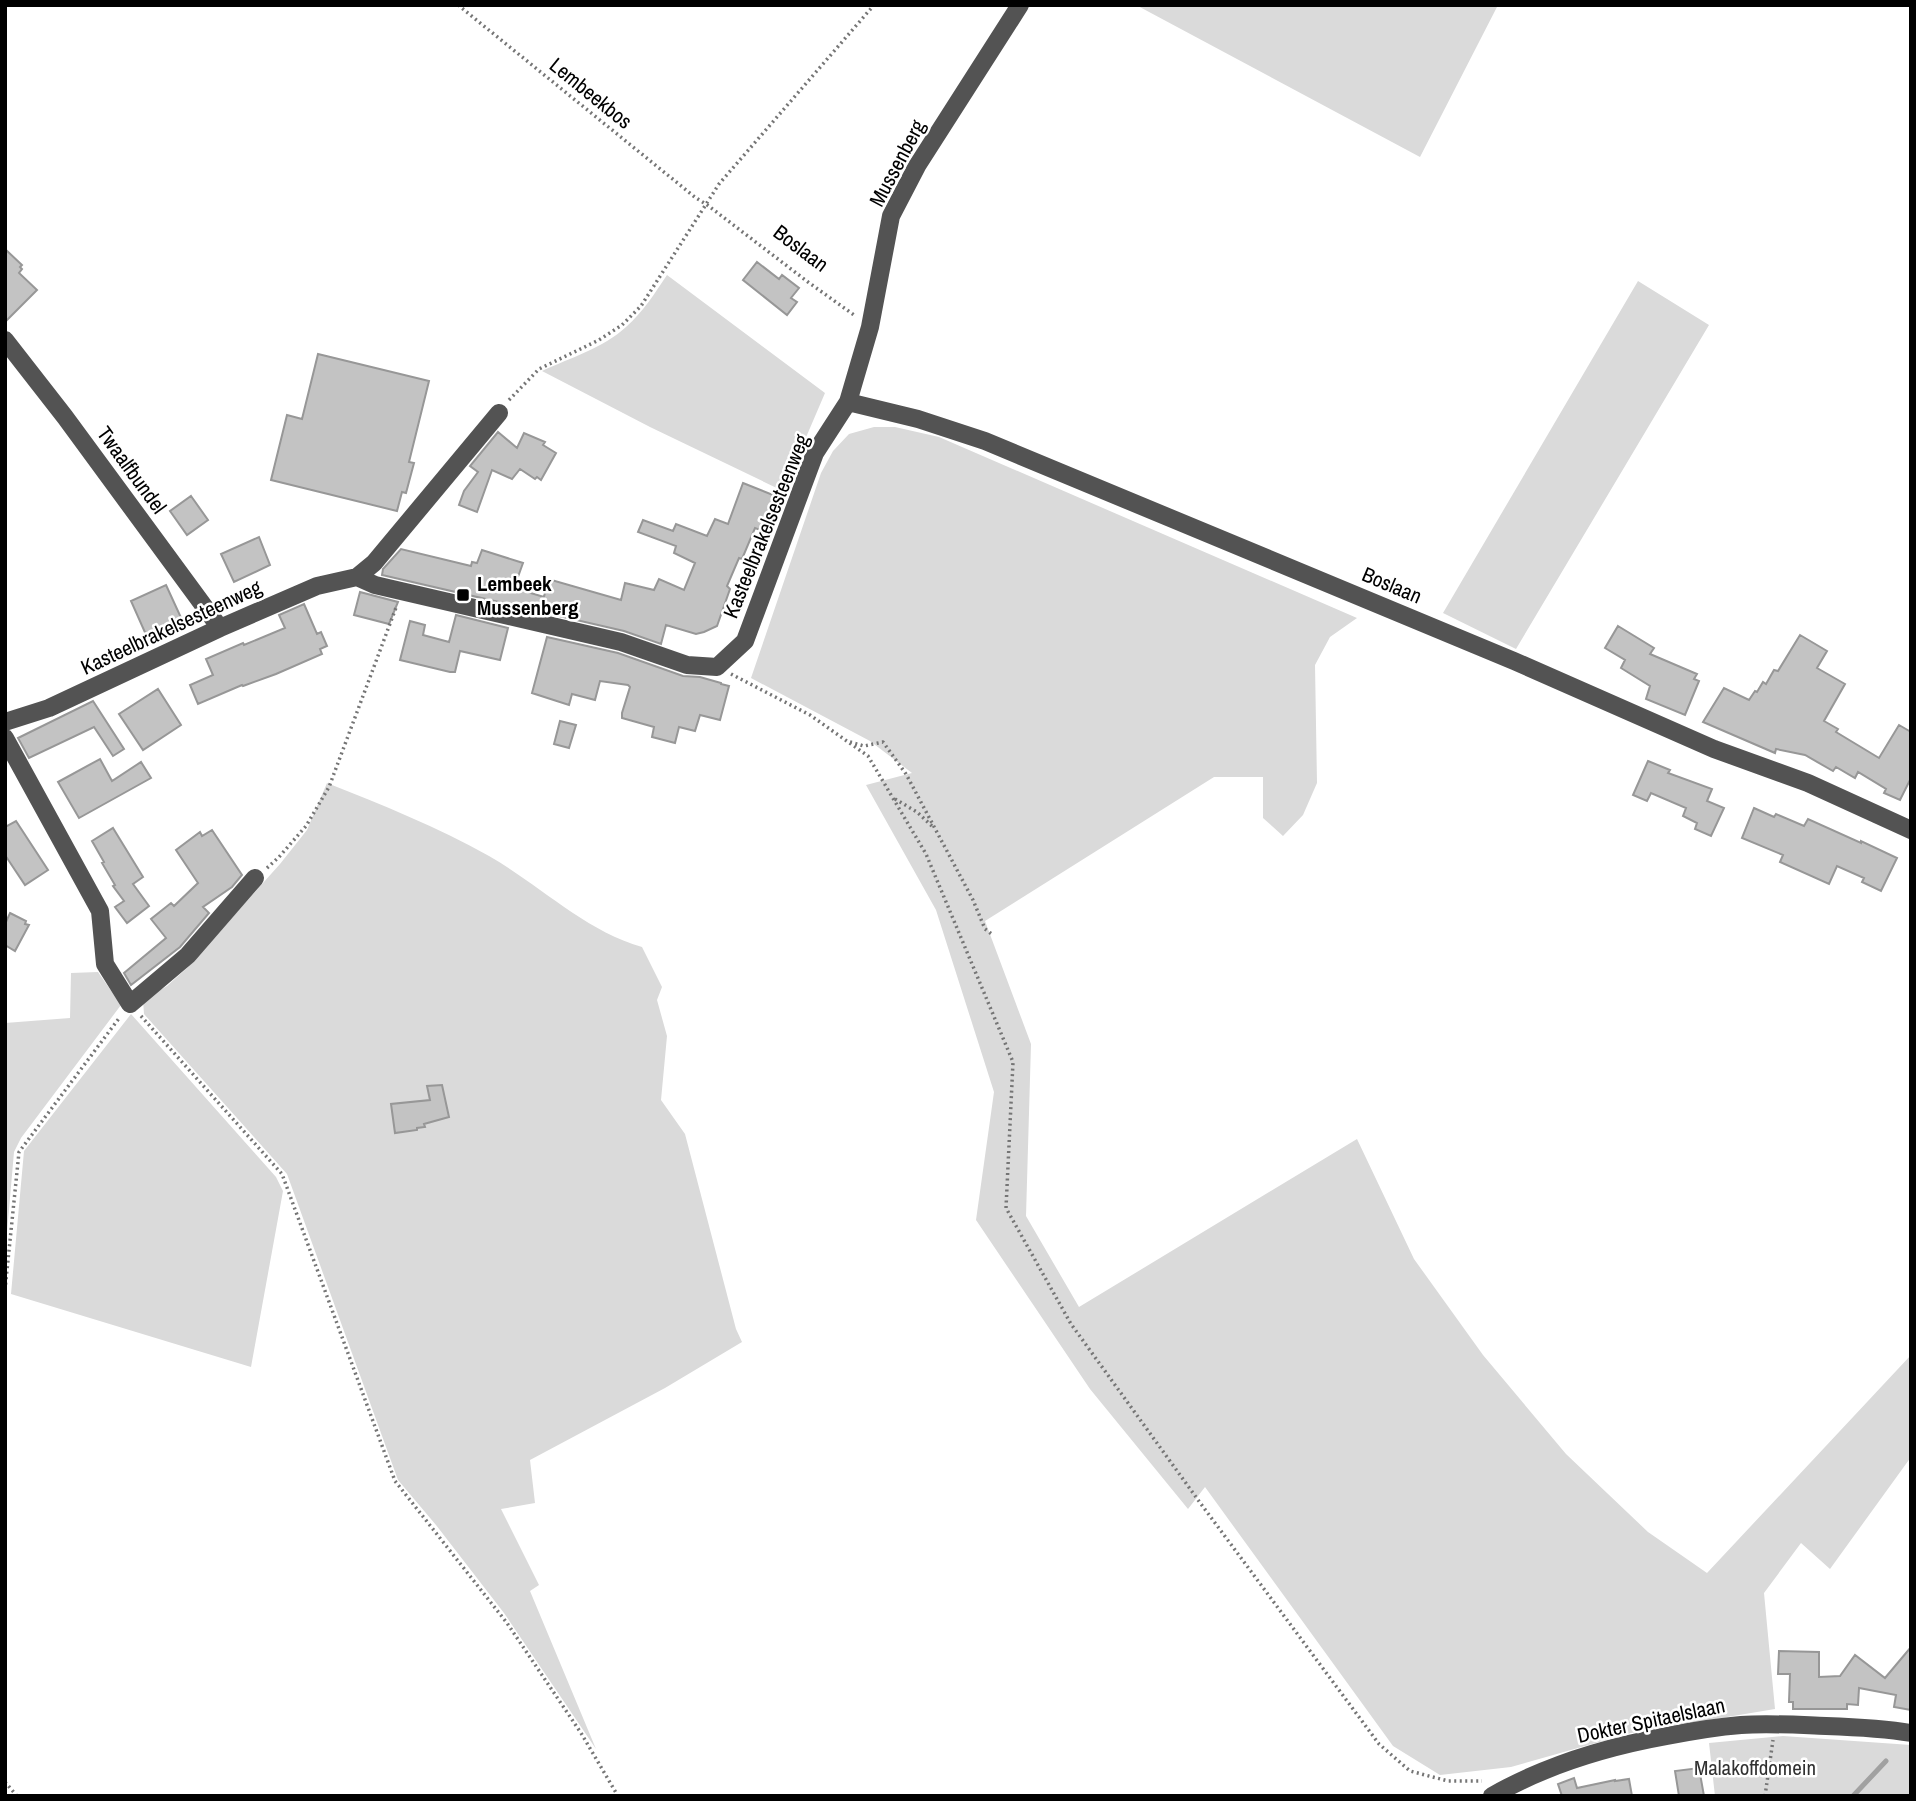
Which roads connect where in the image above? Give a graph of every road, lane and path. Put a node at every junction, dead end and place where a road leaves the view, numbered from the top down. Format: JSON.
{"nodes":[{"id":1,"x":458,"y":5,"type":"edge"},
{"id":2,"x":874,"y":5,"type":"edge"},
{"id":3,"x":1020,"y":5,"type":"edge"},
{"id":4,"x":706,"y":204,"type":"junction"},
{"id":5,"x":870,"y":327,"type":"junction"},
{"id":6,"x":5,"y":340,"type":"edge"},
{"id":7,"x":848,"y":402,"type":"junction"},
{"id":8,"x":499,"y":413,"type":"joint"},
{"id":9,"x":357,"y":577,"type":"junction"},
{"id":10,"x":402,"y":592,"type":"junction"},
{"id":11,"x":220,"y":628,"type":"junction"},
{"id":12,"x":717,"y":667,"type":"junction"},
{"id":13,"x":5,"y":723,"type":"edge"},
{"id":14,"x":5,"y":738,"type":"edge"},
{"id":15,"x":845,"y":740,"type":"junction"},
{"id":16,"x":893,"y":798,"type":"junction"},
{"id":17,"x":1911,"y":830,"type":"edge"},
{"id":18,"x":937,"y":832,"type":"junction"},
{"id":19,"x":255,"y":878,"type":"joint"},
{"id":20,"x":993,"y":935,"type":"dead end"},
{"id":21,"x":130,"y":1004,"type":"junction"},
{"id":22,"x":5,"y":1290,"type":"edge"},
{"id":23,"x":1776,"y":1724,"type":"junction"},
{"id":24,"x":1911,"y":1733,"type":"edge"},
{"id":25,"x":5,"y":1782,"type":"edge"},
{"id":26,"x":1499,"y":1792,"type":"edge"},
{"id":27,"x":17,"y":1796,"type":"edge"},
{"id":28,"x":618,"y":1796,"type":"edge"},
{"id":29,"x":1765,"y":1796,"type":"edge"}],
"edges":[{"from":1,"to":4,"type":"path","name":"Lembeekbos"},
{"from":2,"to":4,"type":"path"},
{"from":3,"to":5,"type":"street","name":"Mussenberg"},
{"from":4,"to":5,"type":"path","name":"Boslaan"},
{"from":4,"to":8,"type":"path"},
{"from":5,"to":7,"type":"street","name":"Mussenberg"},
{"from":6,"to":11,"type":"street","name":"Twaalfbundel"},
{"from":7,"to":12,"type":"street","name":"Kasteelbrakelsesteenweg"},
{"from":7,"to":17,"type":"street","name":"Boslaan"},
{"from":8,"to":9,"type":"street"},
{"from":9,"to":10,"type":"street"},
{"from":9,"to":11,"type":"street","name":"Kasteelbrakelsesteenweg"},
{"from":10,"to":12,"type":"street"},
{"from":10,"to":19,"type":"path"},
{"from":11,"to":13,"type":"street","name":"Kasteelbrakelsesteenweg"},
{"from":12,"to":15,"type":"path"},
{"from":14,"to":21,"type":"street"},
{"from":15,"to":16,"type":"path"},
{"from":15,"to":18,"type":"path"},
{"from":16,"to":18,"type":"path"},
{"from":16,"to":26,"type":"path"},
{"from":18,"to":20,"type":"path"},
{"from":19,"to":21,"type":"street"},
{"from":21,"to":22,"type":"path"},
{"from":21,"to":28,"type":"path"},
{"from":23,"to":24,"type":"street","name":"Dokter Spitaelslaan"},
{"from":23,"to":26,"type":"street","name":"Dokter Spitaelslaan"},
{"from":23,"to":29,"type":"path"},
{"from":25,"to":27,"type":"path"}]}
